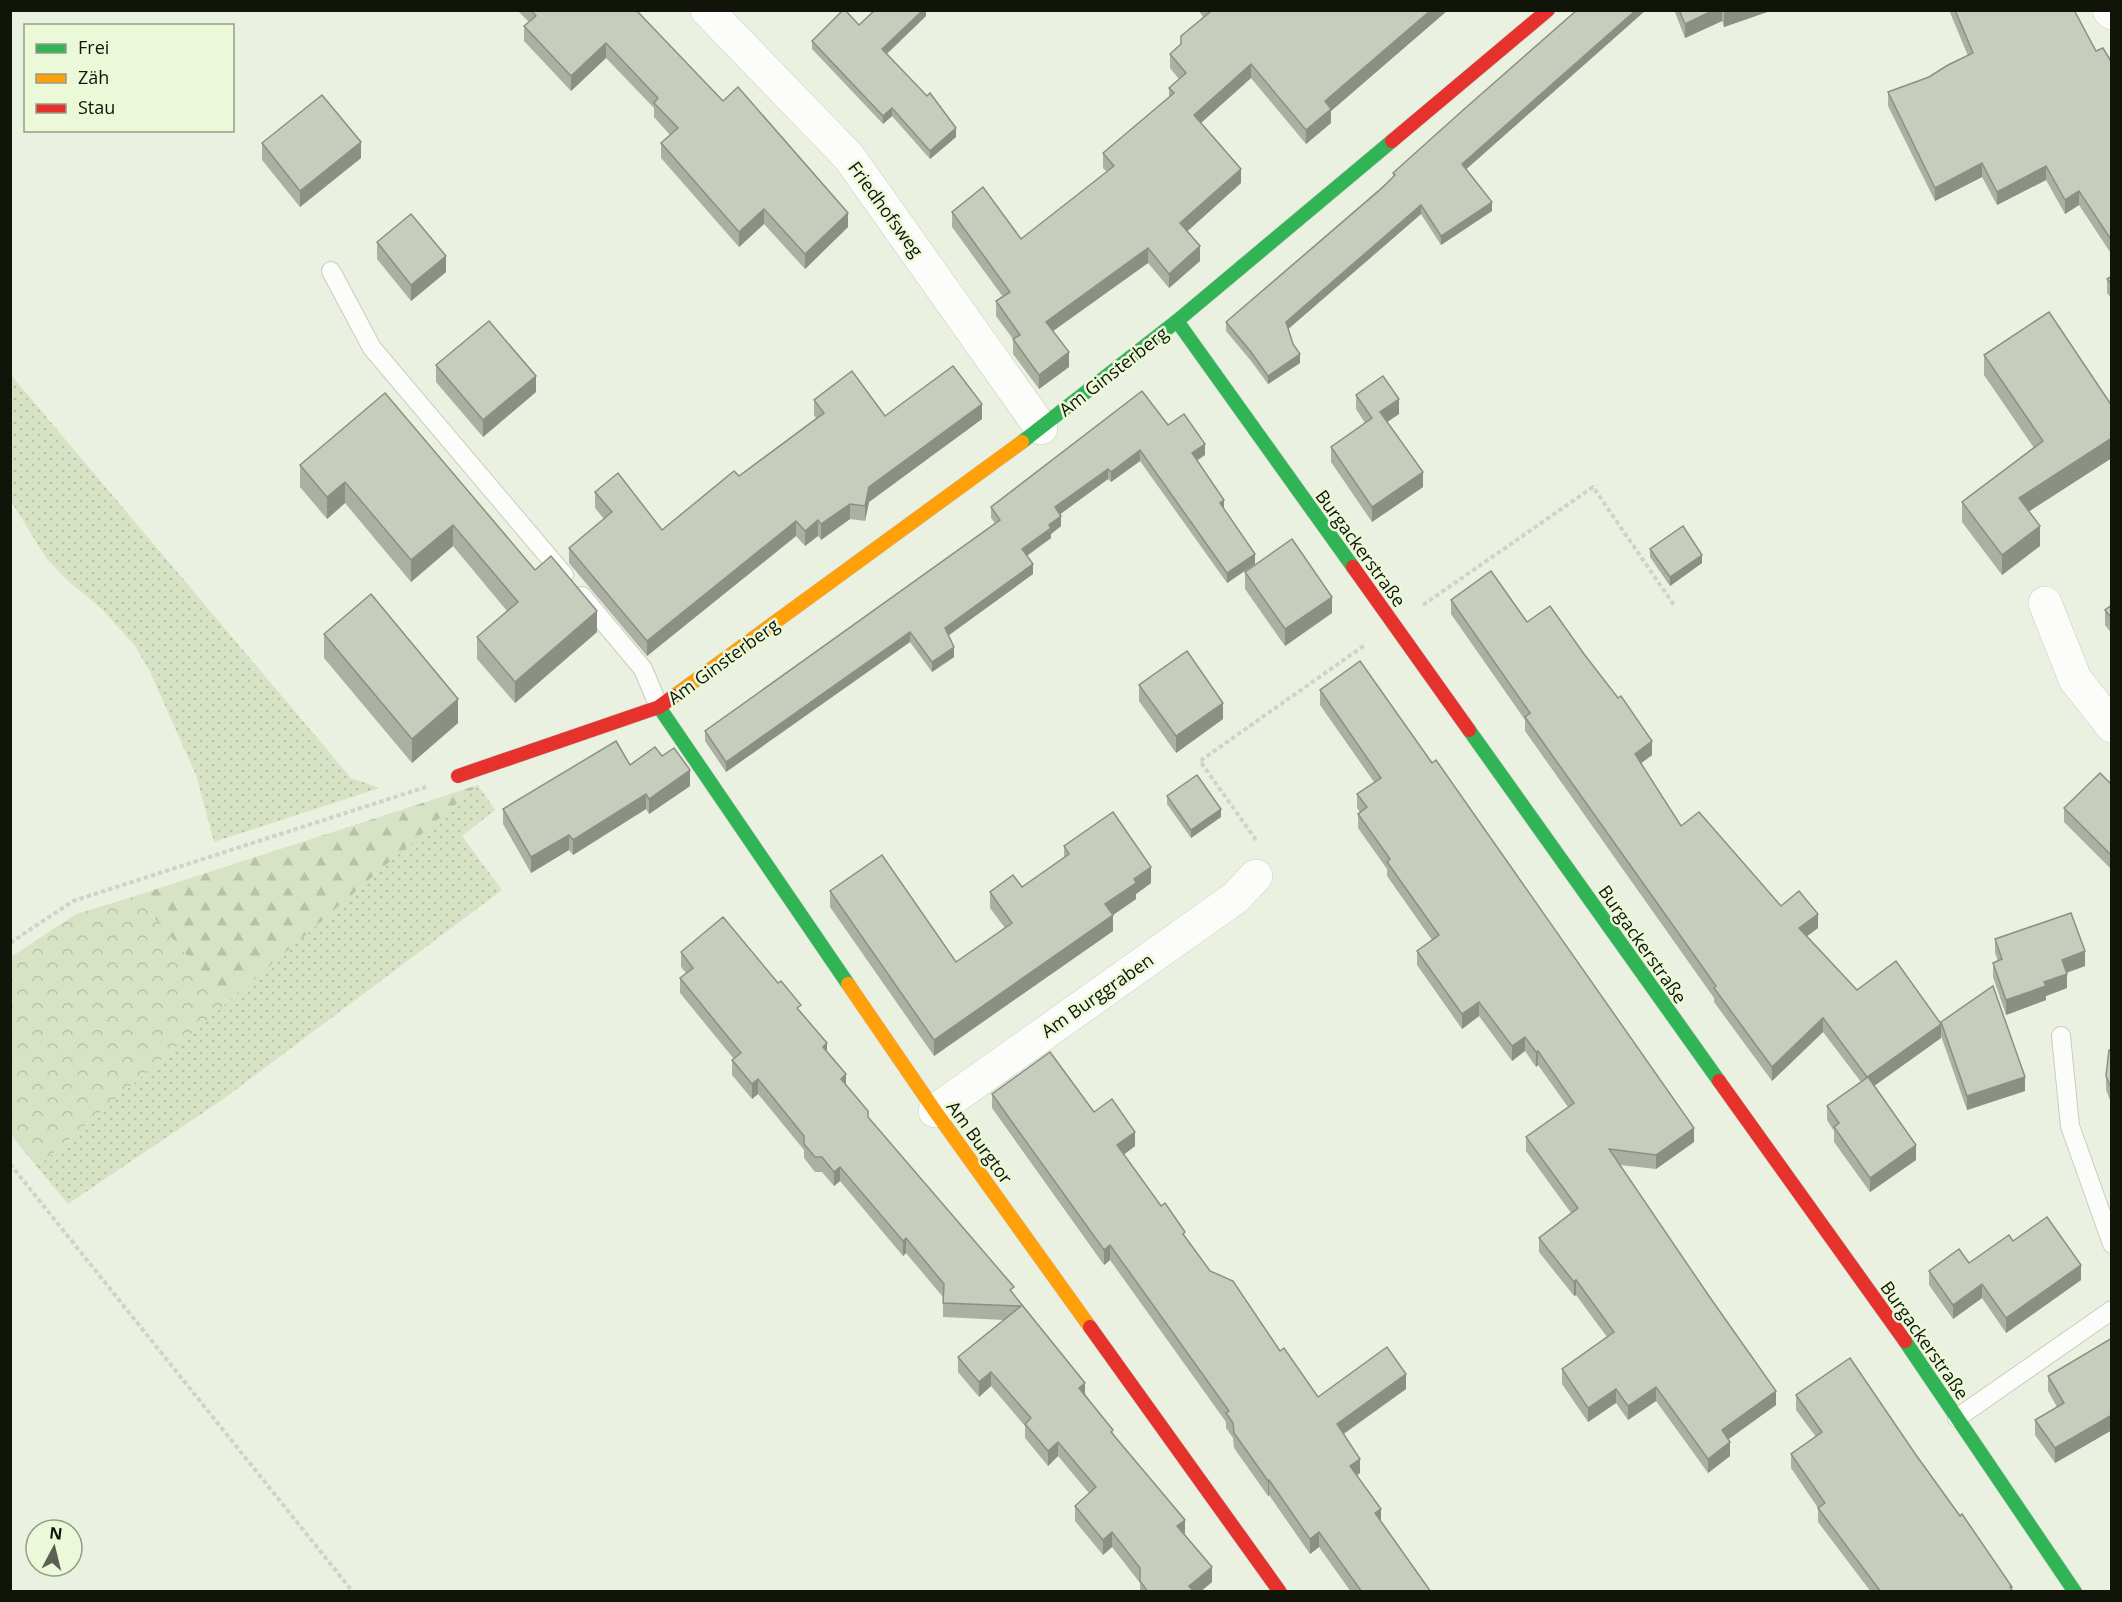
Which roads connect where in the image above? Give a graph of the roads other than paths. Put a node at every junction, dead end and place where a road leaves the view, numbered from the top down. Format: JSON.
{"nodes":[{"id":1,"x":707,"y":10,"type":"edge"},
{"id":2,"x":1548,"y":10,"type":"edge"},
{"id":3,"x":331,"y":271,"type":"dead end"},
{"id":4,"x":1177,"y":321,"type":"junction"},
{"id":5,"x":1041,"y":428,"type":"junction"},
{"id":6,"x":2045,"y":603,"type":"dead end"},
{"id":7,"x":660,"y":707,"type":"junction"},
{"id":8,"x":2112,"y":726,"type":"edge"},
{"id":9,"x":458,"y":776,"type":"road end"},
{"id":10,"x":1256,"y":876,"type":"dead end"},
{"id":11,"x":2061,"y":1036,"type":"dead end"},
{"id":12,"x":935,"y":1111,"type":"junction"},
{"id":13,"x":2112,"y":1244,"type":"edge"},
{"id":14,"x":2112,"y":1310,"type":"edge"},
{"id":15,"x":1957,"y":1418,"type":"junction"},
{"id":16,"x":1280,"y":1592,"type":"edge"},
{"id":17,"x":2074,"y":1592,"type":"edge"}],
"edges":[{"from":1,"to":5,"type":"street","name":"Friedhofsweg"},
{"from":2,"to":4,"type":"street","name":"Am Ginsterberg"},
{"from":3,"to":7,"type":"lane","name":"Am Ginsterberg"},
{"from":4,"to":5,"type":"street","name":"Am Ginsterberg"},
{"from":4,"to":15,"type":"street","name":"Burgackerstraße"},
{"from":5,"to":7,"type":"street","name":"Am Ginsterberg"},
{"from":6,"to":8,"type":"street"},
{"from":7,"to":9,"type":"street","name":"Am Ginsterberg"},
{"from":7,"to":12,"type":"street","name":"Am Burgtor"},
{"from":10,"to":12,"type":"street","name":"Am Burggraben"},
{"from":11,"to":13,"type":"lane"},
{"from":12,"to":16,"type":"street","name":"Am Burgtor"},
{"from":14,"to":15,"type":"lane"},
{"from":15,"to":17,"type":"street","name":"Burgackerstraße"}]}
